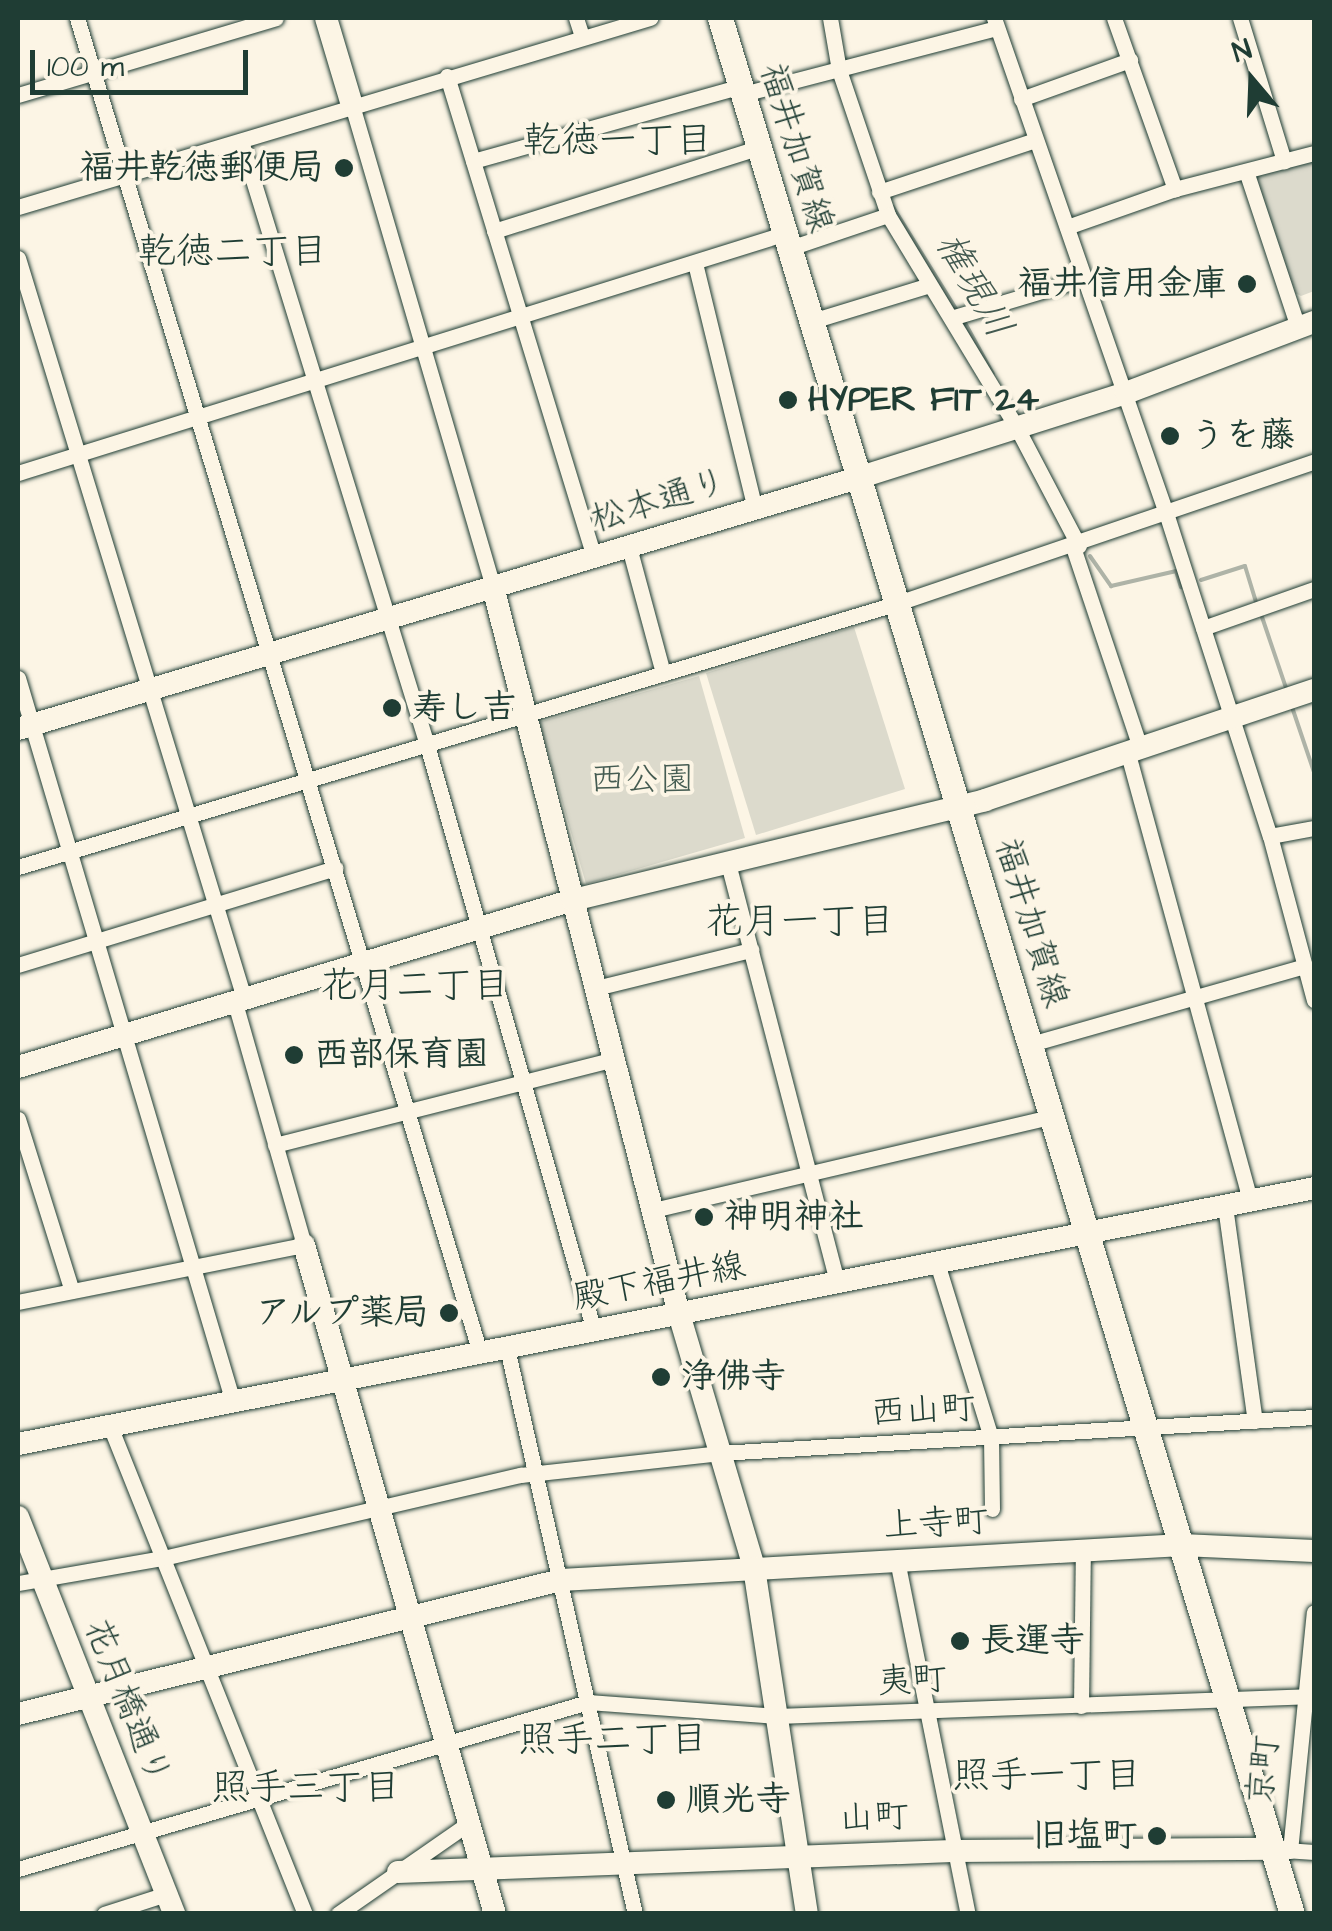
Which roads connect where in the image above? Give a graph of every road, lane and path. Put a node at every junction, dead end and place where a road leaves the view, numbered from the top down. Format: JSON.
{"nodes":[{"id":1,"x":78,"y":18,"type":"edge"},
{"id":2,"x":276,"y":18,"type":"edge"},
{"id":3,"x":326,"y":18,"type":"edge"},
{"id":4,"x":576,"y":18,"type":"edge"},
{"id":5,"x":650,"y":18,"type":"edge"},
{"id":6,"x":720,"y":18,"type":"edge"},
{"id":7,"x":830,"y":18,"type":"edge"},
{"id":8,"x":1114,"y":18,"type":"edge"},
{"id":9,"x":1240,"y":18,"type":"edge"},
{"id":10,"x":995,"y":23,"type":"edge"},
{"id":11,"x":582,"y":37,"type":"junction"},
{"id":12,"x":1130,"y":60,"type":"junction"},
{"id":13,"x":843,"y":70,"type":"junction"},
{"id":14,"x":94,"y":73,"type":"junction"},
{"id":15,"x":448,"y":76,"type":"junction"},
{"id":16,"x":742,"y":90,"type":"junction"},
{"id":17,"x":18,"y":95,"type":"edge"},
{"id":18,"x":1021,"y":98,"type":"junction"},
{"id":19,"x":352,"y":105,"type":"junction"},
{"id":20,"x":1035,"y":140,"type":"junction"},
{"id":21,"x":242,"y":141,"type":"junction"},
{"id":22,"x":760,"y":147,"type":"junction"},
{"id":23,"x":1314,"y":153,"type":"edge"},
{"id":24,"x":473,"y":161,"type":"junction"},
{"id":25,"x":1284,"y":161,"type":"junction"},
{"id":26,"x":1246,"y":171,"type":"junction"},
{"id":27,"x":125,"y":176,"type":"junction"},
{"id":28,"x":1175,"y":189,"type":"junction"},
{"id":29,"x":878,"y":192,"type":"junction"},
{"id":30,"x":18,"y":208,"type":"edge"},
{"id":31,"x":888,"y":216,"type":"junction"},
{"id":32,"x":1067,"y":227,"type":"junction"},
{"id":33,"x":494,"y":231,"type":"junction"},
{"id":34,"x":788,"y":241,"type":"junction"},
{"id":35,"x":18,"y":258,"type":"edge"},
{"id":36,"x":695,"y":262,"type":"junction"},
{"id":37,"x":1085,"y":278,"type":"junction"},
{"id":38,"x":930,"y":285,"type":"junction"},
{"id":39,"x":958,"y":315,"type":"junction"},
{"id":40,"x":521,"y":319,"type":"junction"},
{"id":41,"x":812,"y":321,"type":"junction"},
{"id":42,"x":1309,"y":328,"type":"edge"},
{"id":43,"x":424,"y":350,"type":"junction"},
{"id":44,"x":317,"y":382,"type":"junction"},
{"id":45,"x":1126,"y":393,"type":"junction"},
{"id":46,"x":200,"y":416,"type":"junction"},
{"id":47,"x":1017,"y":428,"type":"junction"},
{"id":48,"x":80,"y":455,"type":"junction"},
{"id":49,"x":1314,"y":461,"type":"edge"},
{"id":50,"x":18,"y":473,"type":"edge"},
{"id":51,"x":858,"y":478,"type":"junction"},
{"id":52,"x":755,"y":509,"type":"junction"},
{"id":53,"x":1167,"y":516,"type":"junction"},
{"id":54,"x":629,"y":547,"type":"junction"},
{"id":55,"x":1076,"y":547,"type":"junction"},
{"id":56,"x":594,"y":557,"type":"junction"},
{"id":57,"x":493,"y":587,"type":"junction"},
{"id":58,"x":1314,"y":588,"type":"edge"},
{"id":59,"x":898,"y":604,"type":"junction"},
{"id":60,"x":388,"y":618,"type":"junction"},
{"id":61,"x":1203,"y":628,"type":"junction"},
{"id":62,"x":271,"y":654,"type":"junction"},
{"id":63,"x":663,"y":674,"type":"junction"},
{"id":64,"x":18,"y":678,"type":"edge"},
{"id":65,"x":152,"y":689,"type":"junction"},
{"id":66,"x":1314,"y":690,"type":"edge"},
{"id":67,"x":526,"y":716,"type":"junction"},
{"id":68,"x":1232,"y":719,"type":"junction"},
{"id":69,"x":25,"y":727,"type":"edge"},
{"id":70,"x":426,"y":746,"type":"junction"},
{"id":71,"x":1134,"y":752,"type":"junction"},
{"id":72,"x":310,"y":780,"type":"junction"},
{"id":73,"x":959,"y":807,"type":"junction"},
{"id":74,"x":190,"y":816,"type":"junction"},
{"id":75,"x":1314,"y":828,"type":"edge"},
{"id":76,"x":1270,"y":836,"type":"junction"},
{"id":77,"x":69,"y":852,"type":"junction"},
{"id":78,"x":729,"y":866,"type":"junction"},
{"id":79,"x":18,"y":867,"type":"edge"},
{"id":80,"x":336,"y":868,"type":"junction"},
{"id":81,"x":573,"y":900,"type":"junction"},
{"id":82,"x":216,"y":905,"type":"junction"},
{"id":83,"x":480,"y":927,"type":"junction"},
{"id":84,"x":96,"y":942,"type":"junction"},
{"id":85,"x":751,"y":950,"type":"junction"},
{"id":86,"x":364,"y":960,"type":"junction"},
{"id":87,"x":18,"y":965,"type":"edge"},
{"id":88,"x":1305,"y":966,"type":"junction"},
{"id":89,"x":596,"y":988,"type":"junction"},
{"id":90,"x":1313,"y":989,"type":"edge"},
{"id":91,"x":1192,"y":994,"type":"junction"},
{"id":92,"x":240,"y":1000,"type":"junction"},
{"id":93,"x":124,"y":1035,"type":"junction"},
{"id":94,"x":1032,"y":1044,"type":"junction"},
{"id":95,"x":614,"y":1059,"type":"junction"},
{"id":96,"x":18,"y":1067,"type":"edge"},
{"id":97,"x":523,"y":1082,"type":"junction"},
{"id":98,"x":409,"y":1111,"type":"junction"},
{"id":99,"x":1054,"y":1116,"type":"junction"},
{"id":100,"x":18,"y":1119,"type":"edge"},
{"id":101,"x":276,"y":1145,"type":"junction"},
{"id":102,"x":810,"y":1170,"type":"junction"},
{"id":103,"x":1314,"y":1188,"type":"edge"},
{"id":104,"x":1250,"y":1201,"type":"junction"},
{"id":105,"x":1225,"y":1206,"type":"junction"},
{"id":106,"x":652,"y":1210,"type":"junction"},
{"id":107,"x":1089,"y":1233,"type":"junction"},
{"id":108,"x":304,"y":1245,"type":"junction"},
{"id":109,"x":937,"y":1263,"type":"junction"},
{"id":110,"x":193,"y":1267,"type":"junction"},
{"id":111,"x":837,"y":1282,"type":"junction"},
{"id":112,"x":72,"y":1291,"type":"junction"},
{"id":113,"x":18,"y":1302,"type":"edge"},
{"id":114,"x":679,"y":1314,"type":"junction"},
{"id":115,"x":594,"y":1330,"type":"junction"},
{"id":116,"x":507,"y":1348,"type":"junction"},
{"id":117,"x":480,"y":1353,"type":"junction"},
{"id":118,"x":342,"y":1380,"type":"junction"},
{"id":119,"x":233,"y":1402,"type":"junction"},
{"id":120,"x":1314,"y":1417,"type":"edge"},
{"id":121,"x":1255,"y":1420,"type":"junction"},
{"id":122,"x":110,"y":1426,"type":"junction"},
{"id":123,"x":1148,"y":1428,"type":"junction"},
{"id":124,"x":991,"y":1437,"type":"junction"},
{"id":125,"x":18,"y":1444,"type":"edge"},
{"id":126,"x":720,"y":1453,"type":"junction"},
{"id":127,"x":537,"y":1474,"type":"junction"},
{"id":128,"x":378,"y":1507,"type":"junction"},
{"id":129,"x":992,"y":1510,"type":"dead end"},
{"id":130,"x":18,"y":1517,"type":"edge"},
{"id":131,"x":1182,"y":1545,"type":"junction"},
{"id":132,"x":1314,"y":1551,"type":"edge"},
{"id":133,"x":1082,"y":1553,"type":"junction"},
{"id":134,"x":163,"y":1558,"type":"junction"},
{"id":135,"x":897,"y":1560,"type":"junction"},
{"id":136,"x":754,"y":1568,"type":"junction"},
{"id":137,"x":560,"y":1580,"type":"junction"},
{"id":138,"x":28,"y":1581,"type":"edge"},
{"id":139,"x":1314,"y":1612,"type":"edge"},
{"id":140,"x":410,"y":1618,"type":"junction"},
{"id":141,"x":207,"y":1665,"type":"junction"},
{"id":142,"x":87,"y":1696,"type":"junction"},
{"id":143,"x":1310,"y":1696,"type":"edge"},
{"id":144,"x":1230,"y":1700,"type":"junction"},
{"id":145,"x":588,"y":1702,"type":"junction"},
{"id":146,"x":1080,"y":1706,"type":"junction"},
{"id":147,"x":926,"y":1711,"type":"junction"},
{"id":148,"x":18,"y":1714,"type":"edge"},
{"id":149,"x":776,"y":1716,"type":"junction"},
{"id":150,"x":445,"y":1740,"type":"junction"},
{"id":151,"x":1306,"y":1781,"type":"edge"},
{"id":152,"x":260,"y":1795,"type":"junction"},
{"id":153,"x":469,"y":1823,"type":"junction"},
{"id":154,"x":142,"y":1832,"type":"junction"},
{"id":155,"x":1283,"y":1850,"type":"junction"},
{"id":156,"x":953,"y":1851,"type":"junction"},
{"id":157,"x":1314,"y":1852,"type":"edge"},
{"id":158,"x":798,"y":1856,"type":"junction"},
{"id":159,"x":624,"y":1865,"type":"junction"},
{"id":160,"x":18,"y":1869,"type":"edge"},
{"id":161,"x":398,"y":1872,"type":"junction"},
{"id":162,"x":483,"y":1873,"type":"junction"},
{"id":163,"x":170,"y":1904,"type":"edge"},
{"id":164,"x":104,"y":1914,"type":"edge"},
{"id":165,"x":305,"y":1914,"type":"edge"},
{"id":166,"x":338,"y":1914,"type":"edge"},
{"id":167,"x":494,"y":1914,"type":"edge"},
{"id":168,"x":635,"y":1914,"type":"edge"},
{"id":169,"x":807,"y":1914,"type":"edge"},
{"id":170,"x":968,"y":1914,"type":"edge"},
{"id":171,"x":1292,"y":1914,"type":"edge"}],
"edges":[{"from":1,"to":14,"type":"street"},
{"from":2,"to":14,"type":"street"},
{"from":3,"to":19,"type":"street"},
{"from":4,"to":11,"type":"street"},
{"from":5,"to":11,"type":"street"},
{"from":6,"to":16,"type":"main road","name":"福井加賀線"},
{"from":7,"to":13,"type":"street"},
{"from":8,"to":12,"type":"street"},
{"from":9,"to":25,"type":"street"},
{"from":10,"to":13,"type":"street"},
{"from":10,"to":18,"type":"street"},
{"from":11,"to":15,"type":"street"},
{"from":12,"to":18,"type":"street"},
{"from":12,"to":28,"type":"street"},
{"from":13,"to":16,"type":"street"},
{"from":13,"to":29,"type":"street"},
{"from":14,"to":17,"type":"street"},
{"from":14,"to":27,"type":"street"},
{"from":15,"to":19,"type":"street"},
{"from":15,"to":24,"type":"street"},
{"from":16,"to":22,"type":"main road","name":"福井加賀線"},
{"from":16,"to":24,"type":"street"},
{"from":18,"to":20,"type":"street"},
{"from":19,"to":21,"type":"street"},
{"from":19,"to":43,"type":"street"},
{"from":20,"to":29,"type":"street"},
{"from":20,"to":32,"type":"street"},
{"from":21,"to":27,"type":"street"},
{"from":21,"to":44,"type":"street"},
{"from":22,"to":33,"type":"street"},
{"from":22,"to":34,"type":"main road","name":"福井加賀線"},
{"from":23,"to":25,"type":"street"},
{"from":24,"to":33,"type":"street"},
{"from":25,"to":26,"type":"street"},
{"from":26,"to":28,"type":"street"},
{"from":26,"to":42,"type":"street"},
{"from":27,"to":30,"type":"street"},
{"from":27,"to":46,"type":"street"},
{"from":28,"to":32,"type":"street"},
{"from":29,"to":31,"type":"street"},
{"from":31,"to":34,"type":"street"},
{"from":31,"to":38,"type":"street"},
{"from":32,"to":37,"type":"street"},
{"from":33,"to":40,"type":"street"},
{"from":34,"to":36,"type":"street"},
{"from":34,"to":41,"type":"main road","name":"福井加賀線"},
{"from":35,"to":48,"type":"street"},
{"from":36,"to":40,"type":"street"},
{"from":36,"to":52,"type":"street"},
{"from":37,"to":39,"type":"street"},
{"from":37,"to":45,"type":"street"},
{"from":38,"to":39,"type":"street"},
{"from":38,"to":41,"type":"street"},
{"from":39,"to":47,"type":"street"},
{"from":40,"to":43,"type":"street"},
{"from":40,"to":56,"type":"street"},
{"from":41,"to":51,"type":"main road","name":"福井加賀線"},
{"from":42,"to":45,"type":"street","name":"松本通り"},
{"from":43,"to":44,"type":"street"},
{"from":43,"to":57,"type":"street"},
{"from":44,"to":46,"type":"street"},
{"from":44,"to":60,"type":"street"},
{"from":45,"to":47,"type":"street","name":"松本通り"},
{"from":45,"to":53,"type":"street"},
{"from":46,"to":48,"type":"street"},
{"from":46,"to":62,"type":"street"},
{"from":47,"to":51,"type":"street","name":"松本通り"},
{"from":47,"to":55,"type":"street"},
{"from":48,"to":50,"type":"street"},
{"from":48,"to":65,"type":"street"},
{"from":49,"to":53,"type":"street"},
{"from":51,"to":52,"type":"street","name":"松本通り"},
{"from":51,"to":59,"type":"main road","name":"福井加賀線"},
{"from":52,"to":54,"type":"street","name":"松本通り"},
{"from":53,"to":55,"type":"street"},
{"from":53,"to":61,"type":"street"},
{"from":54,"to":56,"type":"street","name":"松本通り"},
{"from":54,"to":63,"type":"street"},
{"from":55,"to":59,"type":"street"},
{"from":55,"to":71,"type":"street"},
{"from":56,"to":57,"type":"street","name":"松本通り"},
{"from":57,"to":60,"type":"street","name":"松本通り"},
{"from":57,"to":67,"type":"street"},
{"from":58,"to":61,"type":"street"},
{"from":59,"to":63,"type":"street"},
{"from":59,"to":73,"type":"main road","name":"福井加賀線"},
{"from":60,"to":62,"type":"street","name":"松本通り"},
{"from":60,"to":70,"type":"street"},
{"from":61,"to":68,"type":"street"},
{"from":62,"to":65,"type":"street","name":"松本通り"},
{"from":62,"to":72,"type":"street"},
{"from":63,"to":67,"type":"street"},
{"from":64,"to":69,"type":"street"},
{"from":65,"to":69,"type":"street","name":"松本通り"},
{"from":65,"to":74,"type":"street"},
{"from":66,"to":68,"type":"street"},
{"from":67,"to":70,"type":"street"},
{"from":67,"to":81,"type":"street"},
{"from":68,"to":71,"type":"street"},
{"from":68,"to":76,"type":"street"},
{"from":69,"to":77,"type":"street"},
{"from":70,"to":72,"type":"street"},
{"from":70,"to":83,"type":"street"},
{"from":71,"to":73,"type":"street"},
{"from":71,"to":91,"type":"street"},
{"from":72,"to":74,"type":"street"},
{"from":72,"to":80,"type":"street"},
{"from":73,"to":78,"type":"street"},
{"from":73,"to":94,"type":"main road","name":"福井加賀線"},
{"from":74,"to":77,"type":"street"},
{"from":74,"to":82,"type":"street"},
{"from":75,"to":76,"type":"street"},
{"from":76,"to":88,"type":"street"},
{"from":77,"to":79,"type":"street"},
{"from":77,"to":84,"type":"street"},
{"from":78,"to":81,"type":"street"},
{"from":78,"to":85,"type":"street"},
{"from":80,"to":82,"type":"street"},
{"from":80,"to":86,"type":"street"},
{"from":81,"to":83,"type":"street"},
{"from":81,"to":89,"type":"street"},
{"from":82,"to":84,"type":"street"},
{"from":82,"to":92,"type":"street"},
{"from":83,"to":86,"type":"street"},
{"from":83,"to":97,"type":"street"},
{"from":84,"to":87,"type":"street"},
{"from":84,"to":93,"type":"street"},
{"from":85,"to":89,"type":"street"},
{"from":85,"to":102,"type":"street"},
{"from":86,"to":92,"type":"street"},
{"from":86,"to":98,"type":"street"},
{"from":88,"to":90,"type":"street"},
{"from":88,"to":91,"type":"street"},
{"from":89,"to":95,"type":"street"},
{"from":91,"to":94,"type":"street"},
{"from":91,"to":104,"type":"street"},
{"from":92,"to":93,"type":"street"},
{"from":92,"to":101,"type":"street"},
{"from":93,"to":96,"type":"street"},
{"from":93,"to":110,"type":"street"},
{"from":94,"to":99,"type":"main road","name":"福井加賀線"},
{"from":95,"to":97,"type":"street"},
{"from":95,"to":106,"type":"street"},
{"from":97,"to":98,"type":"street"},
{"from":97,"to":115,"type":"street"},
{"from":98,"to":101,"type":"street"},
{"from":98,"to":117,"type":"street"},
{"from":99,"to":102,"type":"street"},
{"from":99,"to":107,"type":"main road","name":"福井加賀線"},
{"from":100,"to":112,"type":"street"},
{"from":101,"to":108,"type":"street"},
{"from":102,"to":106,"type":"street"},
{"from":102,"to":111,"type":"street"},
{"from":103,"to":104,"type":"street","name":"殿下福井線"},
{"from":104,"to":105,"type":"street","name":"殿下福井線"},
{"from":105,"to":107,"type":"street","name":"殿下福井線"},
{"from":105,"to":121,"type":"street"},
{"from":106,"to":114,"type":"street"},
{"from":107,"to":109,"type":"street","name":"殿下福井線"},
{"from":107,"to":123,"type":"main road","name":"福井加賀線"},
{"from":108,"to":110,"type":"street"},
{"from":108,"to":118,"type":"street"},
{"from":109,"to":111,"type":"street","name":"殿下福井線"},
{"from":109,"to":124,"type":"street"},
{"from":110,"to":112,"type":"street"},
{"from":110,"to":119,"type":"street"},
{"from":111,"to":114,"type":"street","name":"殿下福井線"},
{"from":112,"to":113,"type":"street"},
{"from":114,"to":115,"type":"street","name":"殿下福井線"},
{"from":114,"to":126,"type":"street"},
{"from":115,"to":116,"type":"street","name":"殿下福井線"},
{"from":116,"to":117,"type":"street","name":"殿下福井線"},
{"from":116,"to":127,"type":"street"},
{"from":117,"to":118,"type":"street","name":"殿下福井線"},
{"from":118,"to":119,"type":"street","name":"殿下福井線"},
{"from":118,"to":128,"type":"street"},
{"from":119,"to":122,"type":"street","name":"殿下福井線"},
{"from":120,"to":121,"type":"street","name":"西山町"},
{"from":121,"to":123,"type":"street","name":"西山町"},
{"from":122,"to":125,"type":"street","name":"殿下福井線"},
{"from":122,"to":134,"type":"street"},
{"from":123,"to":124,"type":"street","name":"西山町"},
{"from":123,"to":131,"type":"main road","name":"福井加賀線"},
{"from":124,"to":126,"type":"street","name":"西山町"},
{"from":124,"to":129,"type":"street"},
{"from":126,"to":127,"type":"street","name":"西山町"},
{"from":126,"to":136,"type":"street"},
{"from":127,"to":128,"type":"street","name":"西山町"},
{"from":127,"to":137,"type":"street"},
{"from":128,"to":134,"type":"street","name":"西山町"},
{"from":128,"to":140,"type":"street"},
{"from":130,"to":138,"type":"street","name":"花月橋通り"},
{"from":131,"to":132,"type":"street","name":"上寺町"},
{"from":131,"to":133,"type":"street","name":"上寺町"},
{"from":131,"to":144,"type":"main road","name":"福井加賀線"},
{"from":133,"to":135,"type":"street","name":"上寺町"},
{"from":133,"to":146,"type":"street"},
{"from":134,"to":138,"type":"street","name":"西山町"},
{"from":134,"to":141,"type":"street"},
{"from":135,"to":136,"type":"street","name":"上寺町"},
{"from":135,"to":147,"type":"street"},
{"from":136,"to":137,"type":"street","name":"上寺町"},
{"from":136,"to":149,"type":"street"},
{"from":137,"to":140,"type":"street","name":"上寺町"},
{"from":137,"to":145,"type":"street"},
{"from":138,"to":142,"type":"street","name":"花月橋通り"},
{"from":139,"to":143,"type":"street","name":"京町"},
{"from":140,"to":141,"type":"street","name":"上寺町"},
{"from":140,"to":150,"type":"street"},
{"from":141,"to":142,"type":"street","name":"上寺町"},
{"from":141,"to":152,"type":"street"},
{"from":142,"to":148,"type":"street","name":"上寺町"},
{"from":142,"to":154,"type":"street","name":"花月橋通り"},
{"from":143,"to":144,"type":"street","name":"夷町"},
{"from":143,"to":151,"type":"street","name":"京町"},
{"from":144,"to":146,"type":"street","name":"夷町"},
{"from":144,"to":155,"type":"main road","name":"福井加賀線"},
{"from":145,"to":149,"type":"street","name":"夷町"},
{"from":145,"to":150,"type":"street","name":"夷町"},
{"from":145,"to":159,"type":"street"},
{"from":146,"to":147,"type":"street","name":"夷町"},
{"from":147,"to":149,"type":"street","name":"夷町"},
{"from":147,"to":156,"type":"street"},
{"from":149,"to":158,"type":"street"},
{"from":150,"to":152,"type":"street","name":"夷町"},
{"from":150,"to":153,"type":"street"},
{"from":151,"to":155,"type":"street","name":"京町"},
{"from":152,"to":154,"type":"street","name":"夷町"},
{"from":152,"to":165,"type":"street"},
{"from":153,"to":161,"type":"street"},
{"from":153,"to":162,"type":"street"},
{"from":154,"to":160,"type":"street","name":"夷町"},
{"from":154,"to":163,"type":"street","name":"花月橋通り"},
{"from":155,"to":156,"type":"street","name":"山町"},
{"from":155,"to":157,"type":"street"},
{"from":155,"to":171,"type":"main road","name":"京町"},
{"from":156,"to":158,"type":"street","name":"山町"},
{"from":156,"to":170,"type":"street"},
{"from":158,"to":159,"type":"street","name":"山町"},
{"from":158,"to":169,"type":"street"},
{"from":159,"to":162,"type":"street","name":"山町"},
{"from":159,"to":168,"type":"street"},
{"from":161,"to":162,"type":"street","name":"山町"},
{"from":161,"to":166,"type":"street"},
{"from":162,"to":167,"type":"street"},
{"from":163,"to":164,"type":"street"}]}
